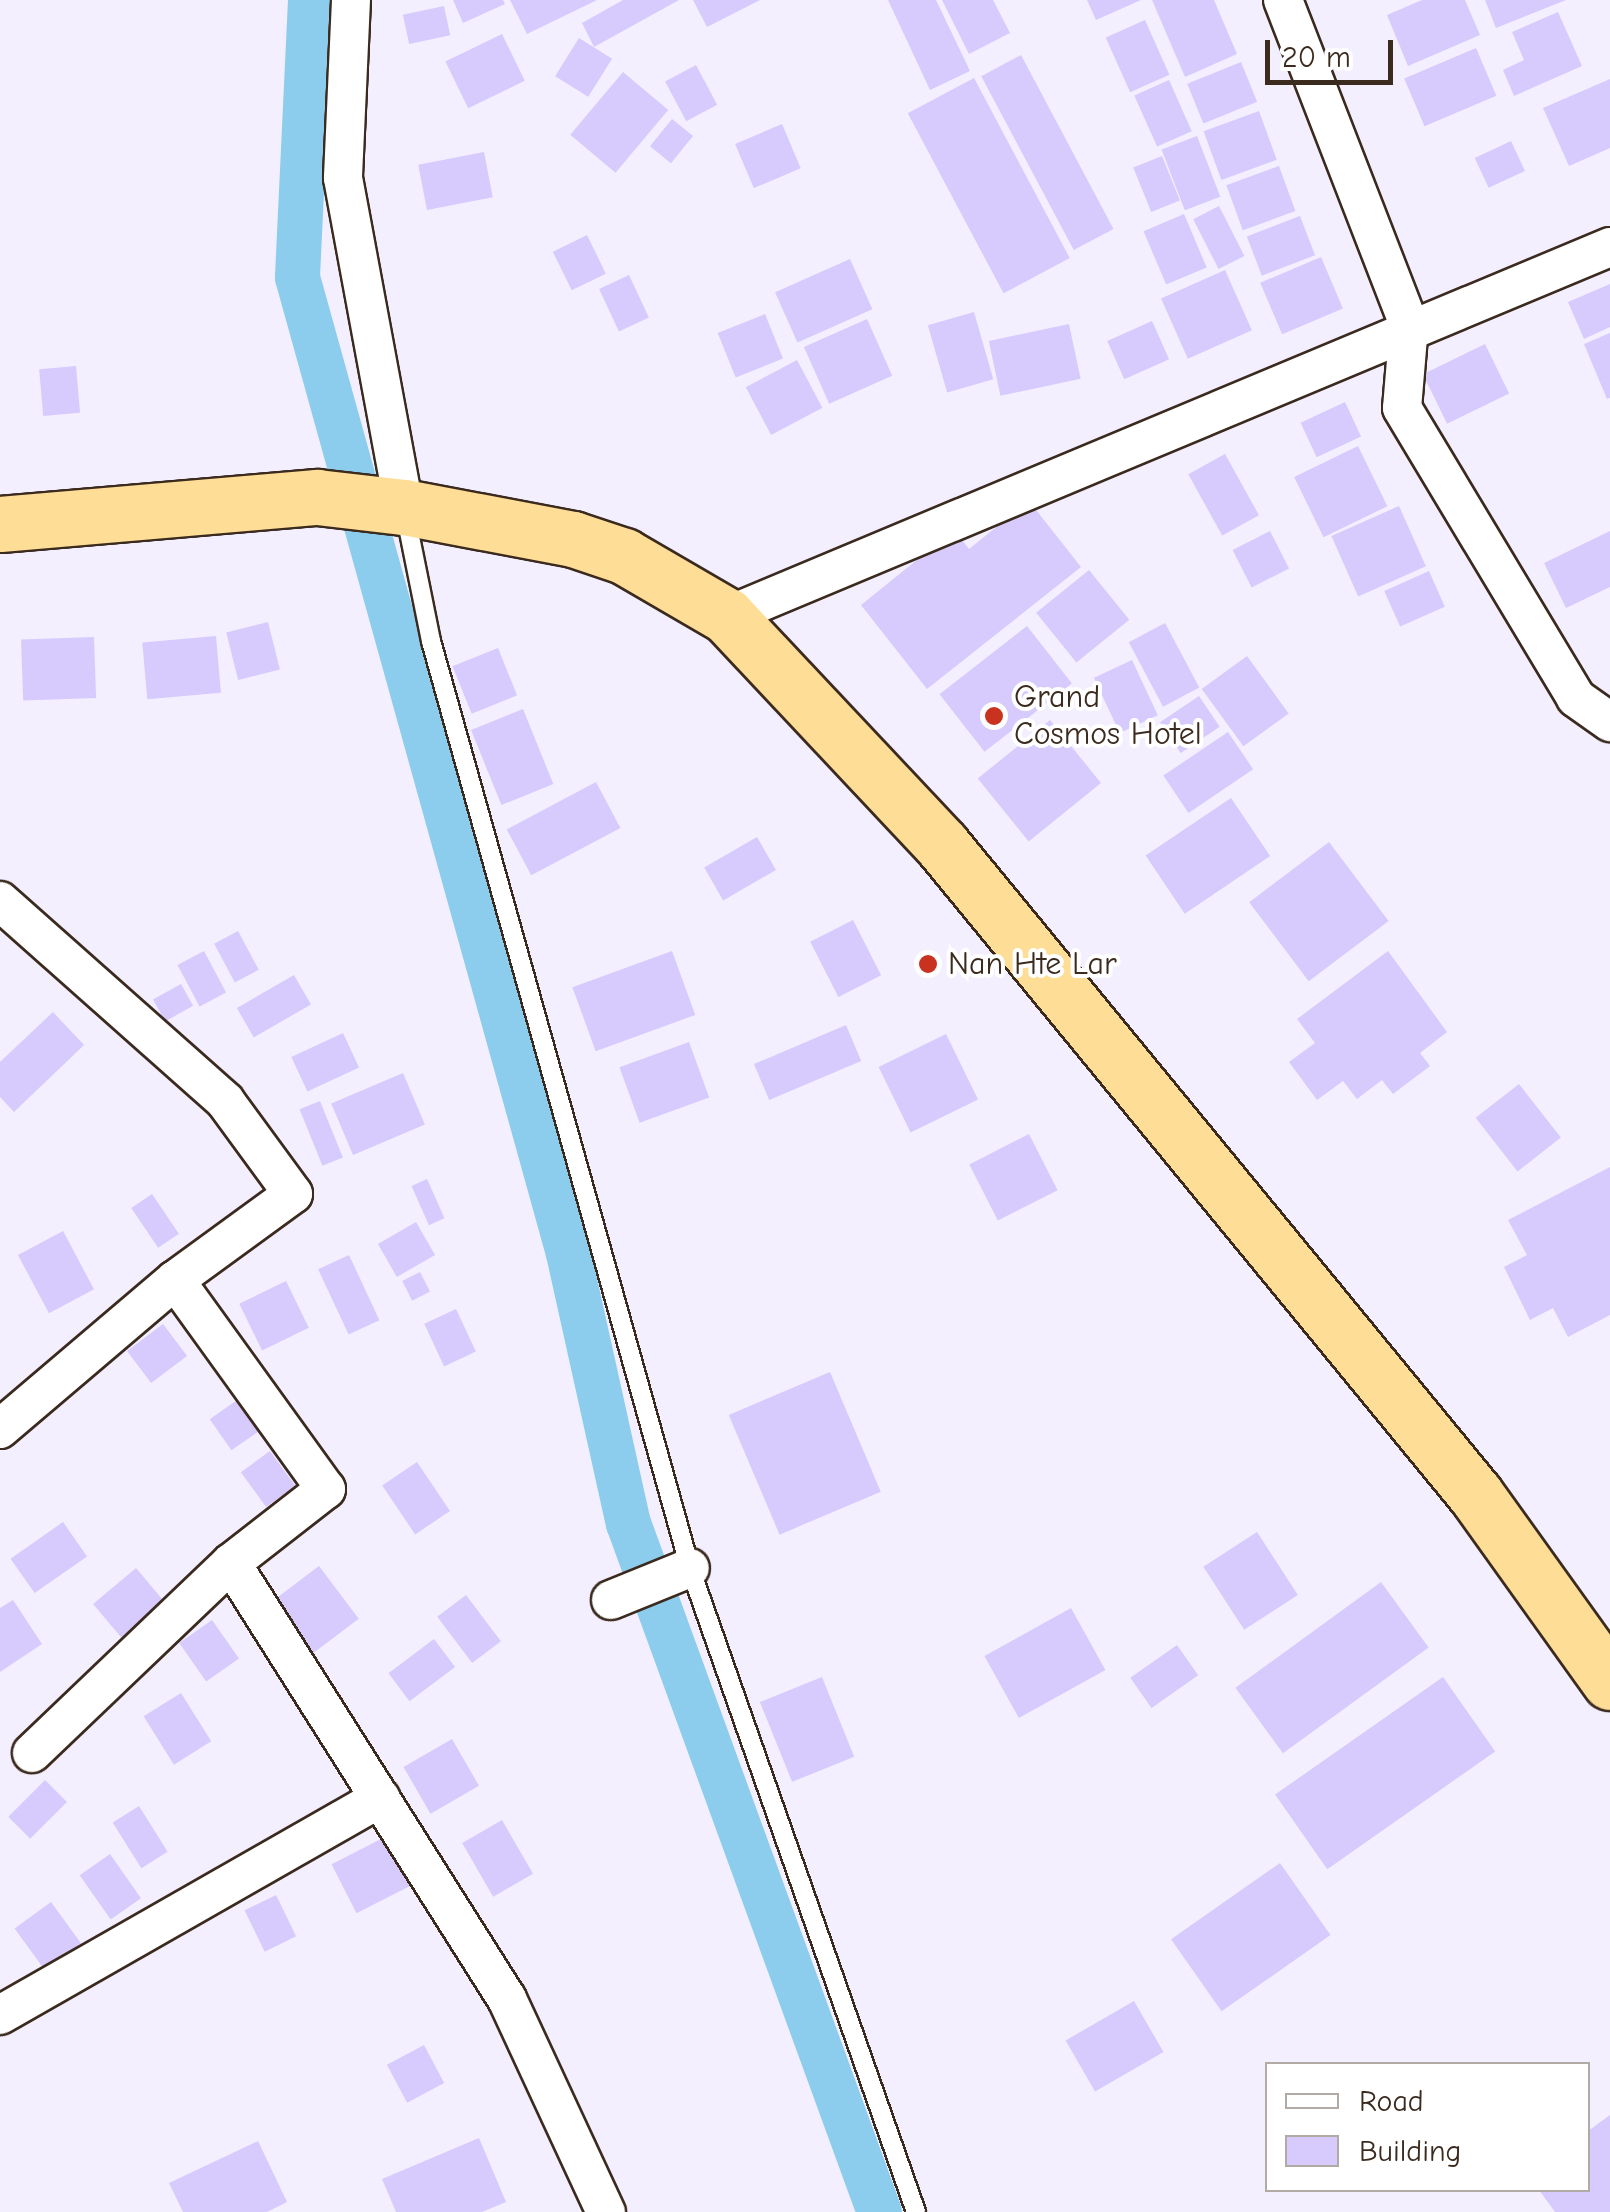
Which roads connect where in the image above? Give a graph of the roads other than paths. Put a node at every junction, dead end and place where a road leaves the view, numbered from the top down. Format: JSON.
{"nodes":[{"id":1,"x":351,"y":0,"type":"edge"},
{"id":2,"x":1283,"y":0,"type":"edge"},
{"id":3,"x":1610,"y":247,"type":"edge"},
{"id":4,"x":1409,"y":324,"type":"junction"},
{"id":5,"x":404,"y":507,"type":"junction"},
{"id":6,"x":0,"y":524,"type":"edge"},
{"id":7,"x":727,"y":616,"type":"junction"},
{"id":8,"x":1610,"y":722,"type":"edge"},
{"id":9,"x":0,"y":901,"type":"edge"},
{"id":10,"x":174,"y":1280,"type":"junction"},
{"id":11,"x":0,"y":1429,"type":"edge"},
{"id":12,"x":231,"y":1563,"type":"junction"},
{"id":13,"x":690,"y":1568,"type":"junction"},
{"id":14,"x":611,"y":1600,"type":"dead end"},
{"id":15,"x":1609,"y":1678,"type":"edge"},
{"id":16,"x":32,"y":1752,"type":"dead end"},
{"id":17,"x":381,"y":1798,"type":"junction"},
{"id":18,"x":0,"y":2015,"type":"edge"},
{"id":19,"x":606,"y":2212,"type":"edge"},
{"id":20,"x":916,"y":2212,"type":"edge"}],
"edges":[{"from":1,"to":5,"type":"street"},
{"from":2,"to":4,"type":"street"},
{"from":3,"to":4,"type":"street"},
{"from":4,"to":7,"type":"street"},
{"from":4,"to":8,"type":"street"},
{"from":5,"to":6,"type":"highway"},
{"from":5,"to":7,"type":"highway"},
{"from":5,"to":13,"type":"lane"},
{"from":7,"to":15,"type":"highway"},
{"from":9,"to":10,"type":"street"},
{"from":10,"to":11,"type":"street"},
{"from":10,"to":12,"type":"street"},
{"from":12,"to":16,"type":"street"},
{"from":12,"to":17,"type":"street"},
{"from":13,"to":14,"type":"street"},
{"from":13,"to":20,"type":"lane"},
{"from":17,"to":18,"type":"street"},
{"from":17,"to":19,"type":"street"}]}
